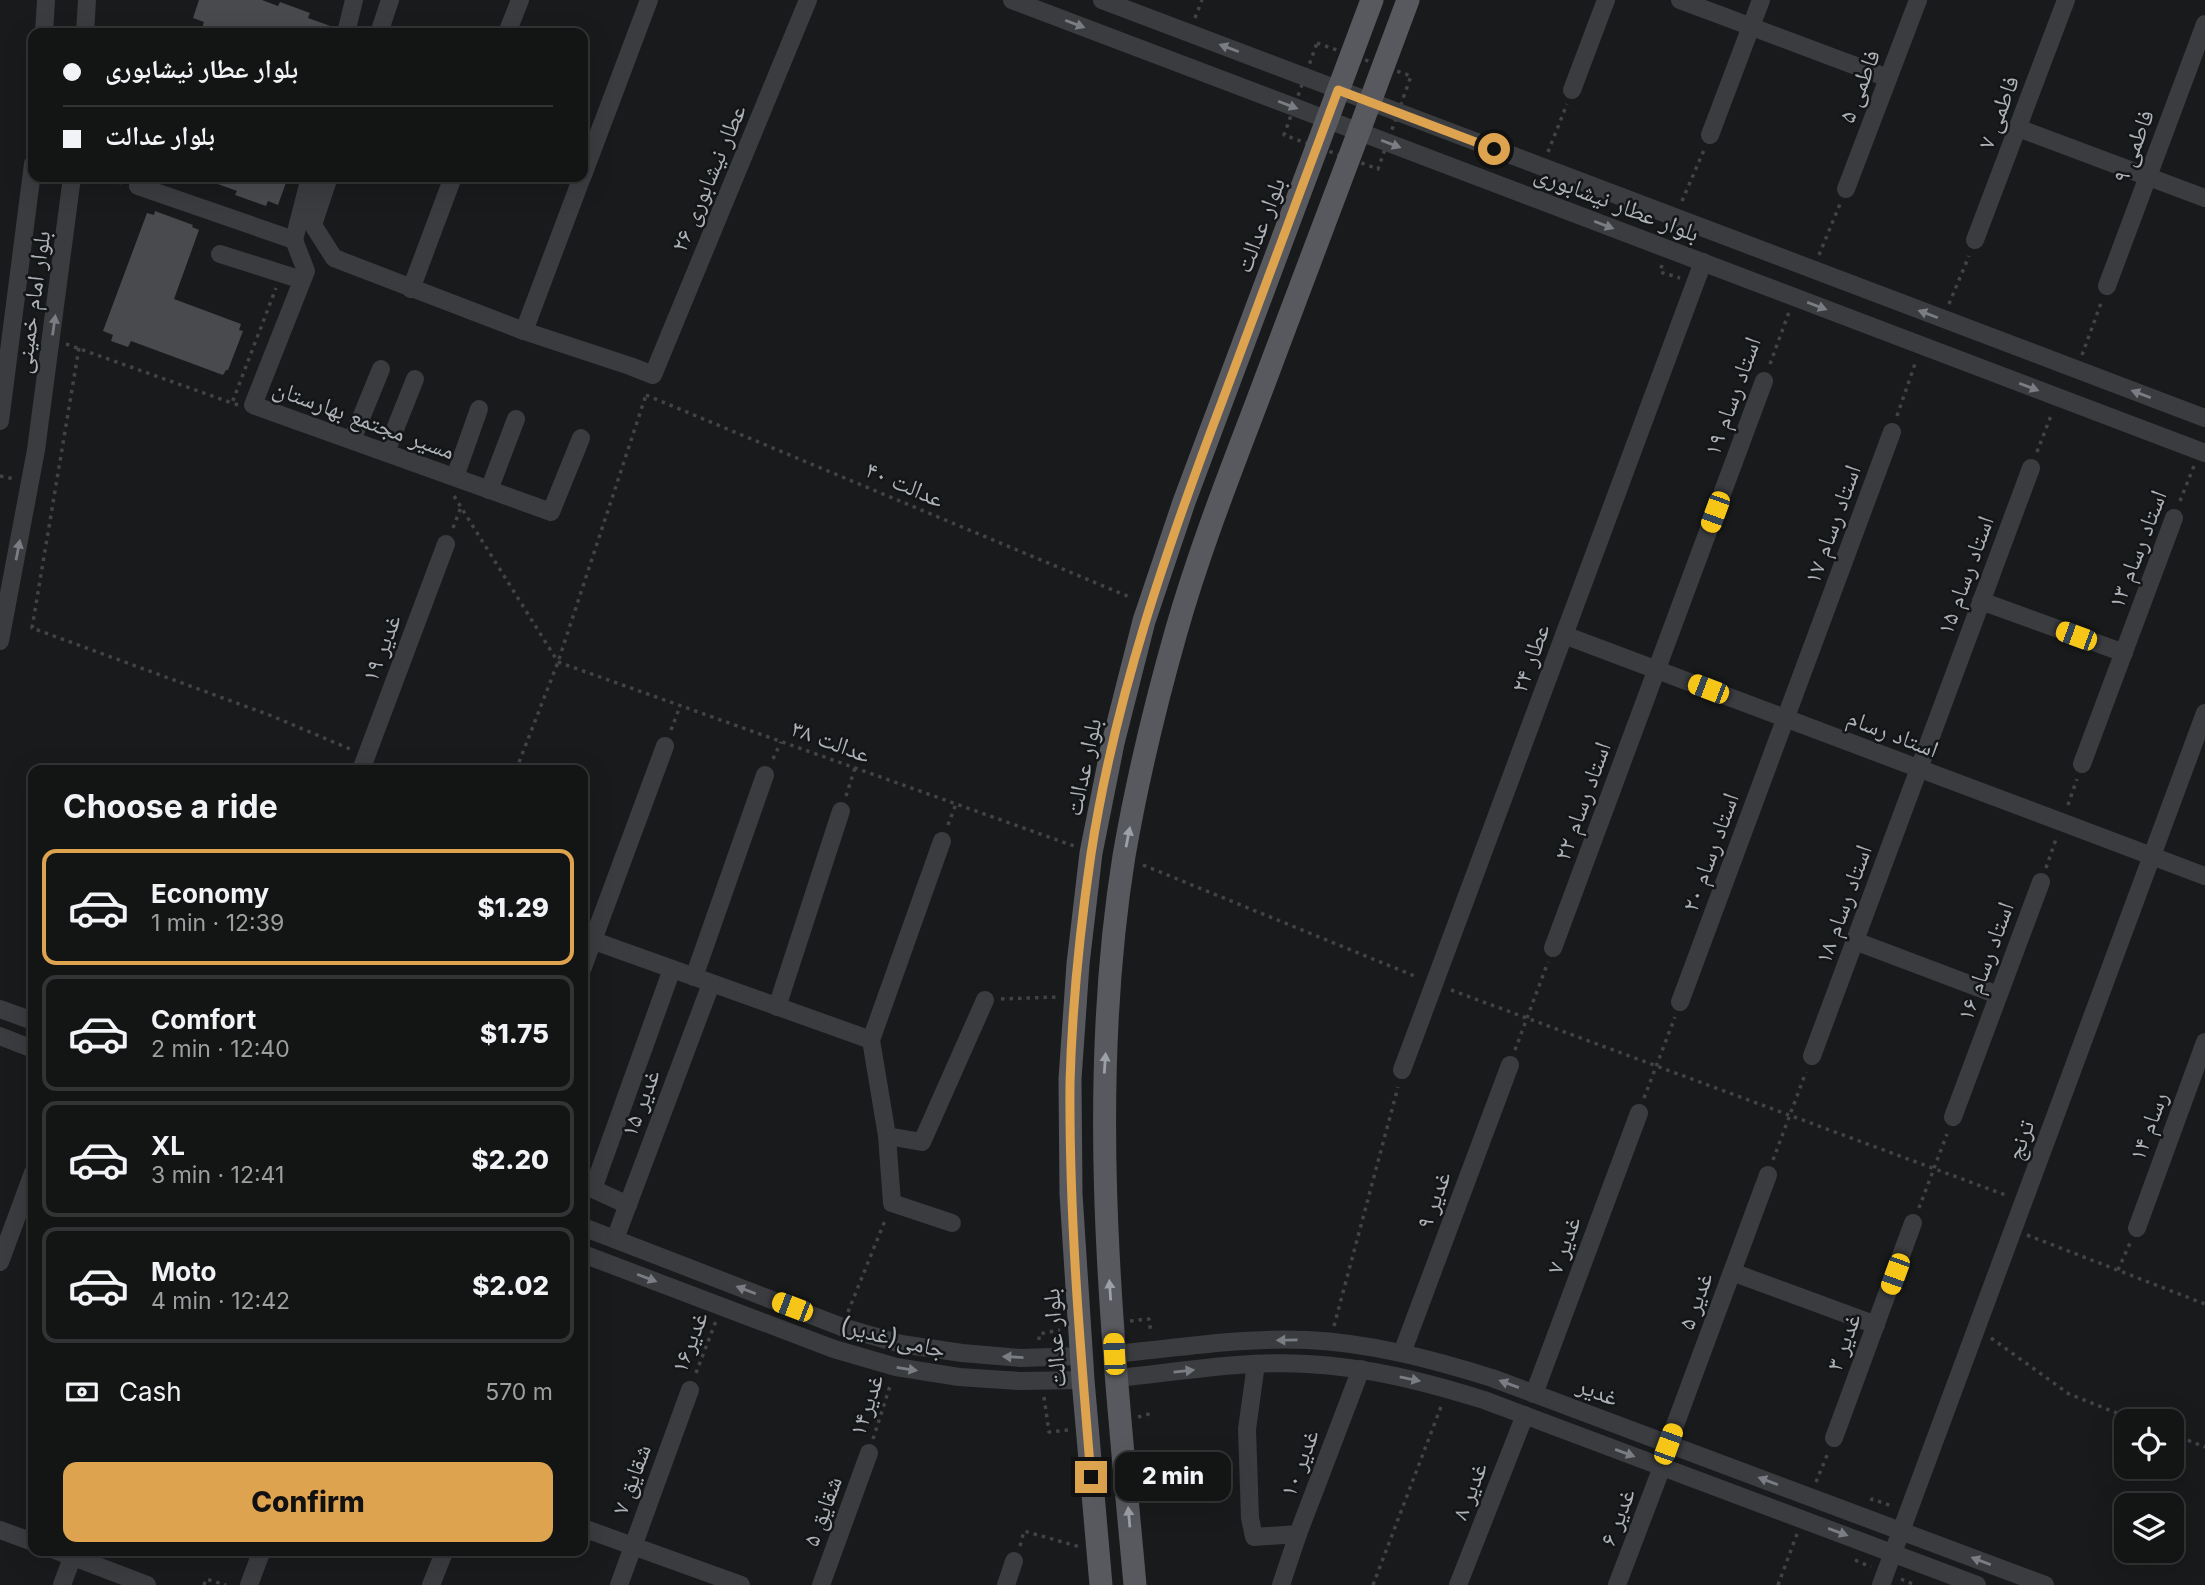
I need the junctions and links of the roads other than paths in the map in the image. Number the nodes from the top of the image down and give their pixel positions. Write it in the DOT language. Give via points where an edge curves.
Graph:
graph roads {
  1 [pos="46,0"];
  2 [pos="87,0"];
  3 [pos="354,0"];
  4 [pos="390,0"];
  5 [pos="520,0"];
  6 [pos="649,0"];
  7 [pos="808,0"];
  8 [pos="1012,0"];
  9 [pos="1102,0"];
  10 [pos="1372,0"];
  11 [pos="1408,0"];
  12 [pos="1606,0"];
  13 [pos="1680,0"];
  14 [pos="1761,0"];
  15 [pos="1917,0"];
  16 [pos="2066,0"];
  17 [pos="2205,24"];
  18 [pos="1751,26"];
  19 [pos="44,28"];
  20 [pos="85,28"];
  21 [pos="347,28"];
  22 [pos="381,28"];
  23 [pos="509,28"];
  24 [pos="1888,78"];
  25 [pos="1338,90"];
  26 [pos="1572,90"];
  27 [pos="1369,102"];
  28 [pos="1327,120"];
  29 [pos="2018,128"];
  30 [pos="1359,132"];
  31 [pos="1710,135"];
  32 [pos="588,160"];
  33 [pos="2148,176"];
  34 [pos="31,182"];
  35 [pos="71,182"];
  36 [pos="309,182"];
  37 [pos="327,182"];
  38 [pos="451,182"];
  39 [pos="580,182"];
  40 [pos="138,186"];
  41 [pos="1846,189"];
  42 [pos="2205,198"];
  43 [pos="294,240"];
  44 [pos="1975,240"];
  45 [pos="220,254"];
  46 [pos="1703,262"];
  47 [pos="302,280"];
  48 [pos="2106,286"];
  49 [pos="411,289"];
  50 [pos="523,331"];
  51 [pos="381,369"];
  52 [pos="415,379"];
  53 [pos="1764,381"];
  54 [pos="479,409"];
  55 [pos="2205,418"];
  56 [pos="516,419"];
  57 [pos="0,421"];
  58 [pos="1892,432"];
  59 [pos="581,438"];
  60 [pos="352,440"];
  61 [pos="2203,452"];
  62 [pos="386,453"];
  63 [pos="2031,468"];
  64 [pos="455,477"];
  65 [pos="489,490"];
  66 [pos="2174,518"];
  67 [pos="446,544"];
  68 [pos="1981,601"];
  69 [pos="1564,635"];
  70 [pos="0,641"];
  71 [pos="2124,653"];
  72 [pos="1656,670"];
  73 [pos="2205,713"];
  74 [pos="1786,718"];
  75 [pos="665,746"];
  76 [pos="363,763"];
  77 [pos="2082,764"];
  78 [pos="1919,769"];
  79 [pos="765,775"];
  80 [pos="841,811"];
  81 [pos="942,841"];
  82 [pos="2152,856"];
  83 [pos="2205,876"];
  84 [pos="2040,882"];
  85 [pos="588,938"];
  86 [pos="1854,942"];
  87 [pos="1553,948"];
  88 [pos="671,969"];
  89 [pos="694,977"];
  90 [pos="711,984"];
  91 [pos="1998,995"];
  92 [pos="985,1000"];
  93 [pos="1680,1002"];
  94 [pos="776,1007"];
  95 [pos="0,1009"];
  96 [pos="28,1019"];
  97 [pos="0,1036"];
  98 [pos="871,1040"];
  99 [pos="2205,1042"];
  100 [pos="28,1047"];
  101 [pos="1812,1056"];
  102 [pos="1510,1065"];
  103 [pos="2200,1069"];
  104 [pos="1402,1070"];
  105 [pos="1639,1113"];
  106 [pos="1953,1117"];
  107 [pos="887,1136"];
  108 [pos="1768,1175"];
  109 [pos="28,1186"];
  110 [pos="628,1205"];
  111 [pos="952,1223"];
  112 [pos="1913,1223"];
  113 [pos="2137,1228"];
  114 [pos="588,1229"];
  115 [pos="615,1239"];
  116 [pos="588,1256"];
  117 [pos="0,1262"];
  118 [pos="1732,1272"];
  119 [pos="1876,1325"];
  120 [pos="1402,1353"];
  121 [pos="1114,1354"];
  122 [pos="1081,1356"];
  123 [pos="1256,1364"];
  124 [pos="1361,1369"];
  125 [pos="1116,1377"];
  126 [pos="1083,1380"];
  127 [pos="690,1390"];
  128 [pos="1534,1394"];
  129 [pos="1525,1415"];
  130 [pos="1833,1438"];
  131 [pos="1668,1444"];
  132 [pos="869,1453"];
  133 [pos="1662,1467"];
  134 [pos="0,1530"];
  135 [pos="588,1530"];
  136 [pos="1901,1531"];
  137 [pos="1298,1534"];
  138 [pos="28,1540"];
  139 [pos="633,1546"];
  140 [pos="1892,1553"];
  141 [pos="67,1556"];
  142 [pos="74,1556"];
  143 [pos="260,1556"];
  144 [pos="443,1556"];
  145 [pos="1014,1561"];
  146 [pos="62,1585"];
  147 [pos="147,1585"];
  148 [pos="249,1585"];
  149 [pos="431,1585"];
  150 [pos="618,1585"];
  151 [pos="741,1585"];
  152 [pos="821,1585"];
  153 [pos="1006,1585"];
  154 [pos="1101,1585"];
  155 [pos="1135,1585"];
  156 [pos="1281,1585"];
  157 [pos="1458,1585"];
  158 [pos="1617,1585"];
  159 [pos="1881,1585"];
  160 [pos="1977,1585"];
  161 [pos="2045,1585"];
  1 -- 19 [label="street"];
  2 -- 20 [label="street"];
  3 -- 21 [label="street"];
  4 -- 22 [label="street"];
  5 -- 23 [label="street"];
  6 -- 32 [label="street"];
  7 -- 50 [label="street, عطار نیشابوری ۲۶" via="653,375"];
  8 -- 28 [label="street, بلوار عطار نیشابوری, one-way"];
  25 -- 9 [label="street, بلوار عطار نیشابوری, one-way"];
  10 -- 25 [label="main road, بلوار عدالت"];
  11 -- 27 [label="main road"];
  12 -- 26 [label="street"];
  13 -- 18 [label="street"];
  14 -- 18 [label="street"];
  15 -- 24 [label="street, فاطمی ۵"];
  16 -- 29 [label="street, فاطمی ۷"];
  17 -- 33 [label="street, فاطمی ۹"];
  18 -- 24 [label="street"];
  18 -- 31 [label="street"];
  24 -- 41 [label="street, فاطمی ۵"];
  25 -- 27 [label="street, بلوار عطار نیشابوری"];
  25 -- 28 [label="main road, بلوار عدالت"];
  27 -- 30 [label="main road"];
  55 -- 27 [label="street, بلوار عطار نیشابوری, one-way"];
  28 -- 30 [label="street, بلوار عطار نیشابوری"];
  28 -- 122 [label="main road, بلوار عدالت" via="1149,606 1113,743 1091,853 1070,1079 1071,1194"];
  29 -- 33 [label="street"];
  29 -- 44 [label="street, فاطمی ۷"];
  30 -- 46 [label="street, بلوار عطار نیشابوری, one-way"];
  121 -- 30 [label="main road, one-way" via="1104,1193 1104,1080 1124,858 1176,630 1215,513"];
  33 -- 42 [label="street"];
  33 -- 48 [label="street, فاطمی ۹"];
  34 -- 57 [label="street, بلوار امام خمینی"];
  70 -- 35 [label="street, بلوار امام خمینی, one-way" via="36,450"];
  36 -- 43 [label="street"];
  37 -- 49 [label="street" via="313,225 334,258"];
  38 -- 49 [label="street"];
  39 -- 50 [label="street"];
  40 -- 43 [label="street"];
  43 -- 47 [label="street" via="306,271"];
  45 -- 47 [label="street"];
  46 -- 61 [label="street, بلوار عطار نیشابوری, one-way"];
  46 -- 69 [label="street, عطار ۲۴"];
  47 -- 60 [label="street, مسیر مجتمع بهارستان" via="253,404"];
  49 -- 50 [label="street"];
  51 -- 60 [label="street"];
  52 -- 62 [label="street"];
  53 -- 72 [label="street, استاد رسام ۱۹"];
  54 -- 64 [label="street"];
  56 -- 65 [label="street"];
  58 -- 74 [label="street, استاد رسام ۱۷"];
  59 -- 65 [label="street, مسیر مجتمع بهارستان" via="551,512"];
  60 -- 62 [label="street, مسیر مجتمع بهارستان"];
  62 -- 64 [label="street, مسیر مجتمع بهارستان"];
  63 -- 68 [label="street, استاد رسام ۱۵"];
  64 -- 65 [label="street, مسیر مجتمع بهارستان"];
  66 -- 71 [label="street, استاد رسام ۱۳"];
  67 -- 76 [label="street, غدیر ۱۹"];
  68 -- 71 [label="street"];
  68 -- 78 [label="street, استاد رسام ۱۵"];
  69 -- 72 [label="street, استاد رسام"];
  69 -- 104 [label="street, عطار ۲۴"];
  71 -- 77 [label="street, استاد رسام ۱۳"];
  72 -- 74 [label="street, استاد رسام"];
  72 -- 87 [label="street, استاد رسام ۲۲"];
  73 -- 82 [label="street, ترنج"];
  74 -- 78 [label="street, استاد رسام"];
  74 -- 93 [label="street, استاد رسام ۲۰"];
  75 -- 85 [label="street"];
  78 -- 82 [label="street, استاد رسام"];
  78 -- 86 [label="street, استاد رسام ۱۸"];
  79 -- 89 [label="street"];
  80 -- 94 [label="street"];
  81 -- 98 [label="street"];
  82 -- 83 [label="street, استاد رسام"];
  82 -- 136 [label="street, ترنج"];
  84 -- 91 [label="street, استاد رسام ۱۶"];
  85 -- 88 [label="street"];
  86 -- 91 [label="street"];
  86 -- 101 [label="street, استاد رسام ۱۸"];
  88 -- 89 [label="street"];
  88 -- 110 [label="street" via="593,1189"];
  89 -- 90 [label="street"];
  90 -- 94 [label="street"];
  90 -- 110 [label="street, غدیر ۱۵"];
  91 -- 106 [label="street, استاد رسام ۱۶"];
  92 -- 107 [label="street" via="922,1142"];
  94 -- 98 [label="street"];
  95 -- 96 [label="street"];
  97 -- 100 [label="street"];
  98 -- 107 [label="street"];
  99 -- 103 [label="street, رسام ۱۴"];
  102 -- 120 [label="street, غدیر ۹"];
  103 -- 113 [label="street, رسام ۱۴"];
  105 -- 128 [label="street, غدیر ۷"];
  107 -- 111 [label="street" via="892,1203"];
  108 -- 118 [label="street, غدیر ۵"];
  109 -- 117 [label="street"];
  110 -- 115 [label="street, غدیر ۱۵"];
  112 -- 119 [label="street, غدیر ۳"];
  114 -- 115 [label="street, جامی(غدیر)"];
  122 -- 115 [label="street, جامی(غدیر), one-way" via="1021,1358 901,1344"];
  116 -- 126 [label="street, جامی(غدیر), one-way" via="834,1349 896,1367 959,1377"];
  118 -- 119 [label="street"];
  118 -- 131 [label="street, غدیر ۵"];
  119 -- 130 [label="street, غدیر ۳"];
  120 -- 121 [label="street, غدیر, one-way" via="1306,1340"];
  128 -- 120 [label="street, غدیر, one-way"];
  121 -- 122 [label="main road"];
  121 -- 125 [label="main road"];
  122 -- 126 [label="main road, بلوار عدالت"];
  123 -- 124 [label="street, غدیر"];
  125 -- 123 [label="street, غدیر, one-way"];
  123 -- 137 [label="street, غدیر ۱۰" via="1247,1429 1250,1518 1255,1537"];
  124 -- 129 [label="street, غدیر, one-way" via="1423,1381"];
  124 -- 137 [label="street, غدیر ۱۰"];
  125 -- 126 [label="main road"];
  155 -- 125 [label="main road, one-way"];
  126 -- 154 [label="main road, بلوار عدالت"];
  127 -- 139 [label="street, شقایق ۷"];
  128 -- 131 [label="street, غدیر"];
  129 -- 133 [label="street, غدیر, one-way"];
  129 -- 157 [label="street, غدیر ۸"];
  136 -- 131 [label="street, غدیر, one-way"];
  132 -- 152 [label="street, شقایق ۵"];
  133 -- 140 [label="street, غدیر, one-way"];
  133 -- 158 [label="street, غدیر ۶"];
  134 -- 138 [label="street"];
  135 -- 139 [label="street"];
  136 -- 140 [label="street, ترنج"];
  161 -- 136 [label="street, غدیر, one-way"];
  137 -- 156 [label="street"];
  139 -- 150 [label="street, شقایق ۷"];
  139 -- 151 [label="street"];
  140 -- 159 [label="street, ترنج"];
  140 -- 160 [label="street, غدیر"];
  141 -- 146 [label="street"];
  142 -- 147 [label="street"];
  143 -- 148 [label="street"];
  144 -- 149 [label="street"];
  145 -- 153 [label="street"];
}
